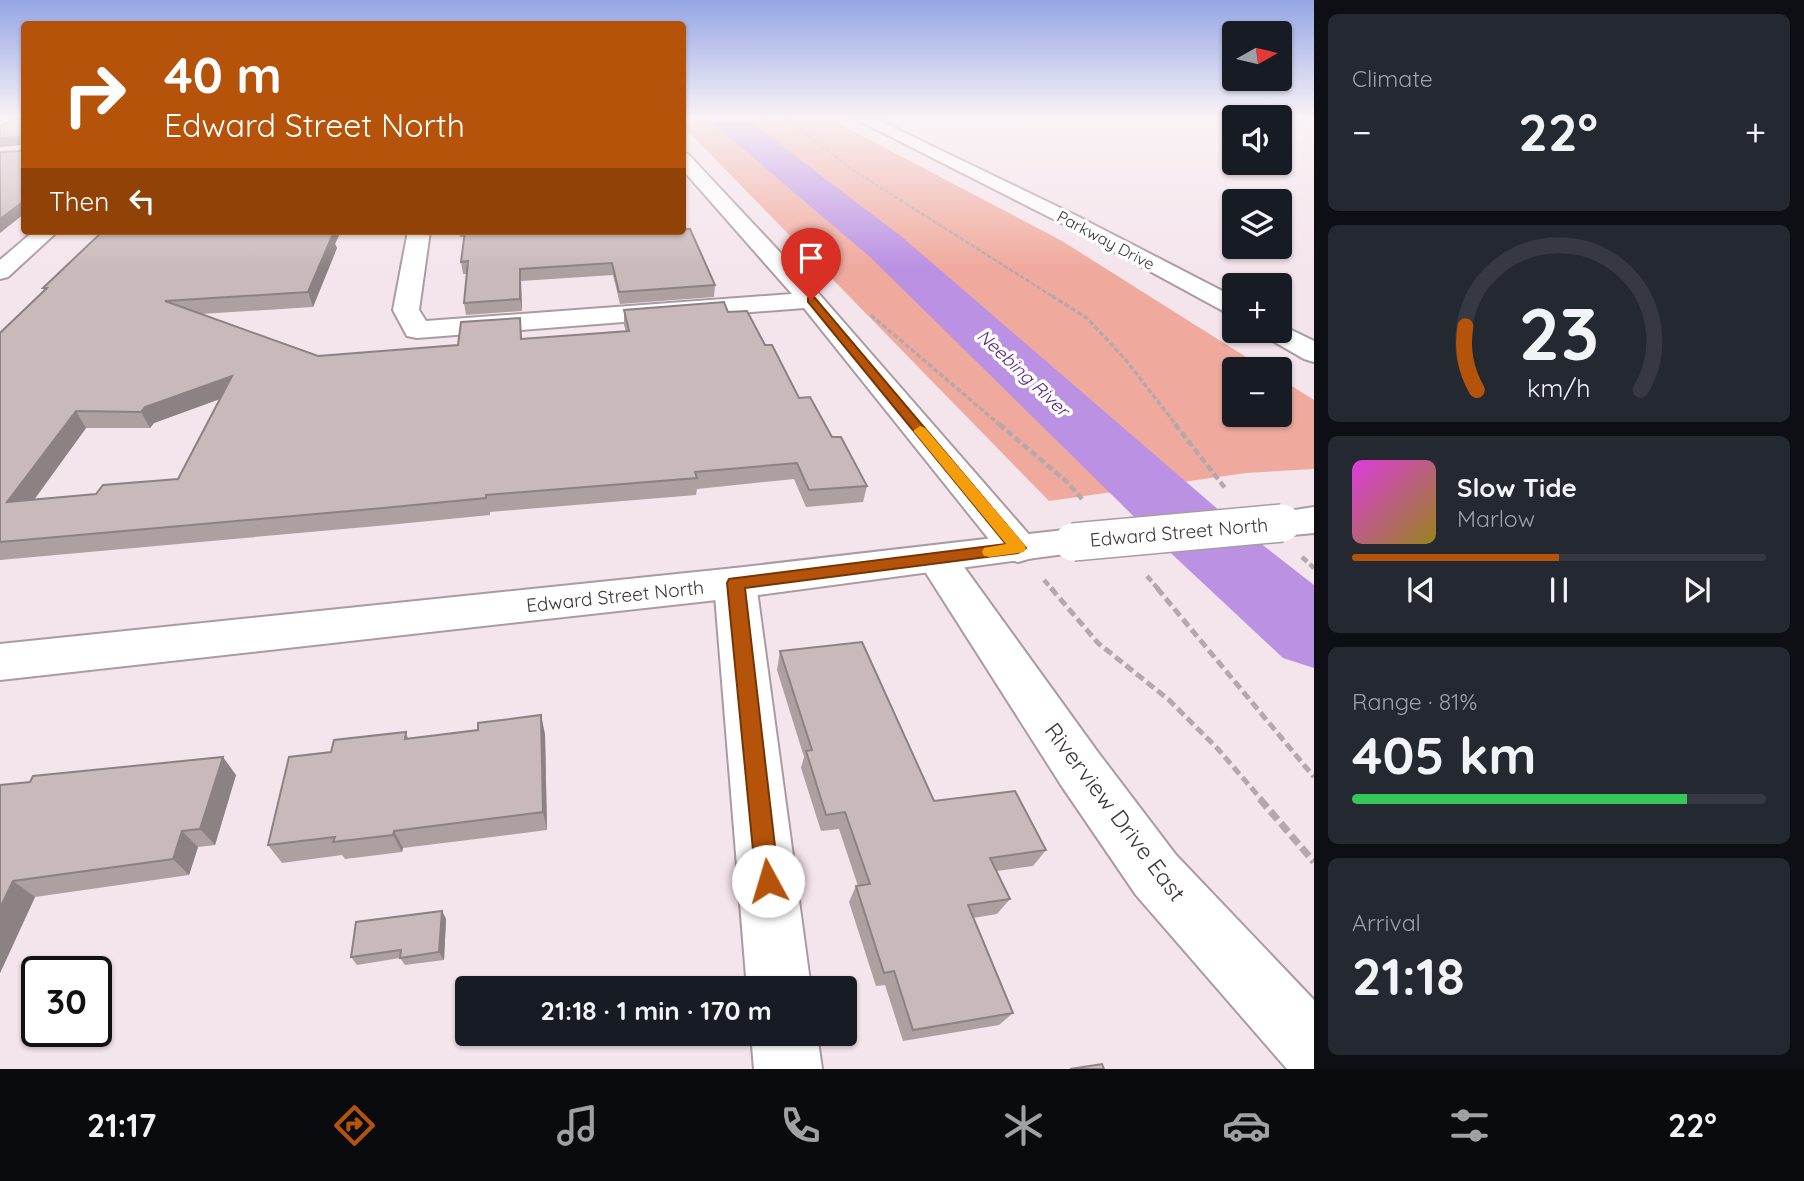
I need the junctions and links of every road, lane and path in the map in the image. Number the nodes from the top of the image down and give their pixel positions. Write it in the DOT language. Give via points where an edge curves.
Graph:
graph roads {
  1 [pos="692,169"];
  2 [pos="852,169"];
  3 [pos="966,169"];
  4 [pos="21,233"];
  5 [pos="11,234"];
  6 [pos="43,235"];
  7 [pos="418,235"];
  8 [pos="0,272"];
  9 [pos="811,300"];
  10 [pos="1222,301"];
  11 [pos="869,314"];
  12 [pos="1292,340"];
  13 [pos="1314,353"];
  14 [pos="1227,491"];
  15 [pos="1085,502"];
  16 [pos="1297,531"];
  17 [pos="1018,548"];
  18 [pos="937,559"];
  19 [pos="1314,568"];
  20 [pos="1146,575"];
  21 [pos="736,583"];
  22 [pos="0,662"];
  23 [pos="1314,777"];
  24 [pos="1314,862"];
  25 [pos="778,976"];
  26 [pos="785,1046"];
  27 [pos="1314,1049"];
  28 [pos="788,1069"];
  1 -- 9 [label="street"];
  2 -- 14 [label="path" via="1087,318 1125,359"];
  3 -- 10 [label="street, Parkway Drive"];
  4 -- 5 [label="street"];
  6 -- 8 [label="street"];
  7 -- 9 [label="street" via="406,310 416,330"];
  9 -- 17 [label="street"];
  11 -- 15 [label="path"];
  12 -- 13 [label="street"];
  16 -- 17 [label="street, Edward Street North, bridge"];
  16 -- 19 [label="path"];
  17 -- 18 [label="street, Edward Street North"];
  17 -- 24 [label="path" via="1098,643 1169,700 1217,748"];
  18 -- 21 [label="street, Edward Street North"];
  18 -- 27 [label="street, Riverview Drive East" via="1156,875"];
  20 -- 23 [label="path"];
  21 -- 22 [label="street, Edward Street North"];
  21 -- 25 [label="street"];
  26 -- 28 [label="street"];
}
